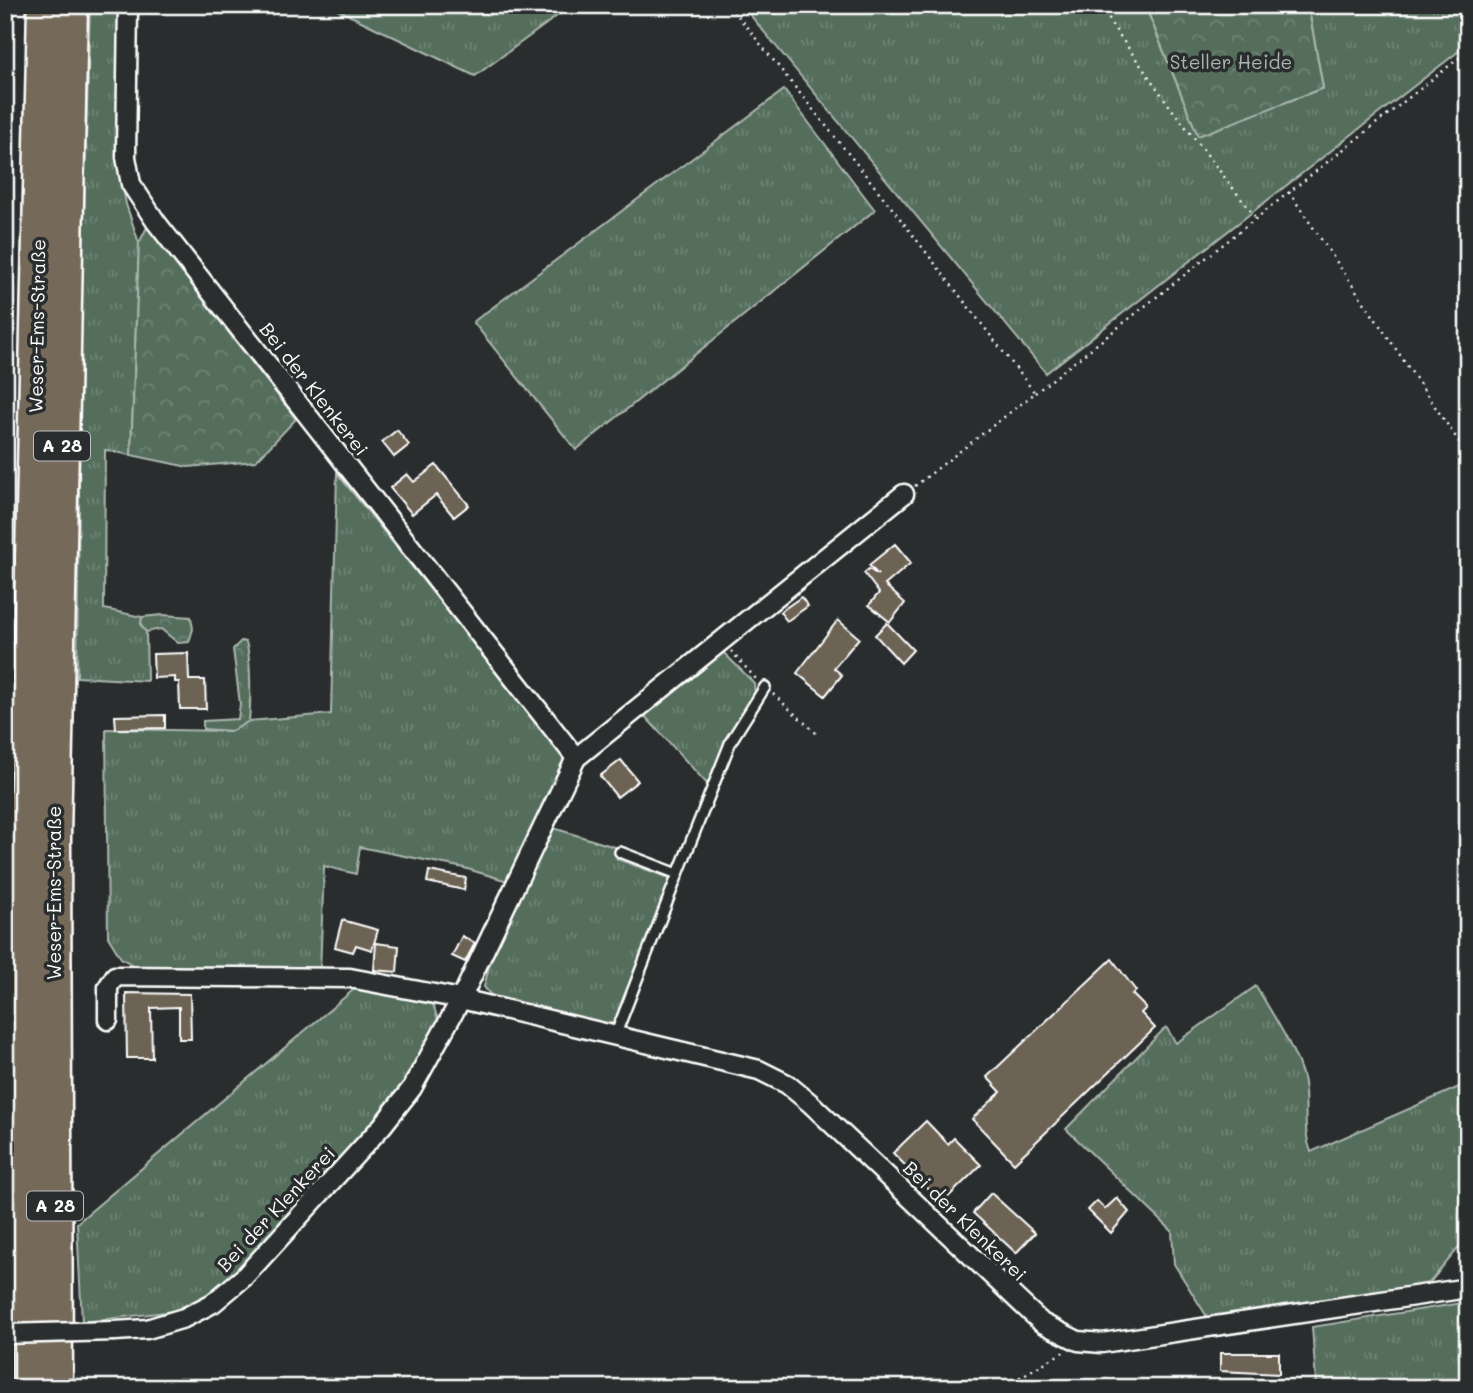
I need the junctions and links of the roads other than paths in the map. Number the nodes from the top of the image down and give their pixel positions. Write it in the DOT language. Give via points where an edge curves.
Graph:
graph roads {
  1 [pos="44,5"];
  2 [pos="71,5"];
  3 [pos="128,5"];
  4 [pos="904,494"];
  5 [pos="765,687"];
  6 [pos="576,758"];
  7 [pos="620,852"];
  8 [pos="678,874"];
  9 [pos="461,999"];
  10 [pos="108,1020"];
  11 [pos="39,1025"];
  12 [pos="615,1037"];
  13 [pos="1468,1289"];
  14 [pos="5,1334"];
  15 [pos="29,1388"];
  16 [pos="57,1388"];
  1 -- 11 [label="highway, Weser-Ems-Straße / A 28" via="29,663"];
  2 -- 11 [label="highway, Weser-Ems-Straße / A 28" via="55,798"];
  3 -- 6 [label="street, Bei der Klenkerei" via="126,157 131,184 156,222"];
  4 -- 6 [label="street, Bei der Klenkerei"];
  5 -- 8 [label="lane" via="731,741"];
  6 -- 9 [label="street, Bei der Klenkerei"];
  7 -- 8 [label="lane"];
  8 -- 12 [label="lane"];
  9 -- 10 [label="street, Bei der Klenkerei" via="350,978 125,975 115,976 108,987"];
  9 -- 12 [label="street, Bei der Klenkerei"];
  9 -- 14 [label="street, Bei der Klenkerei, bridge" via="412,1088 382,1126 244,1277 213,1303 147,1329"];
  11 -- 15 [label="highway, A 28"];
  11 -- 16 [label="highway, A 28"];
  12 -- 13 [label="street, Bei der Klenkerei" via="759,1070 787,1084 1042,1324 1078,1341 1102,1343"];
}
